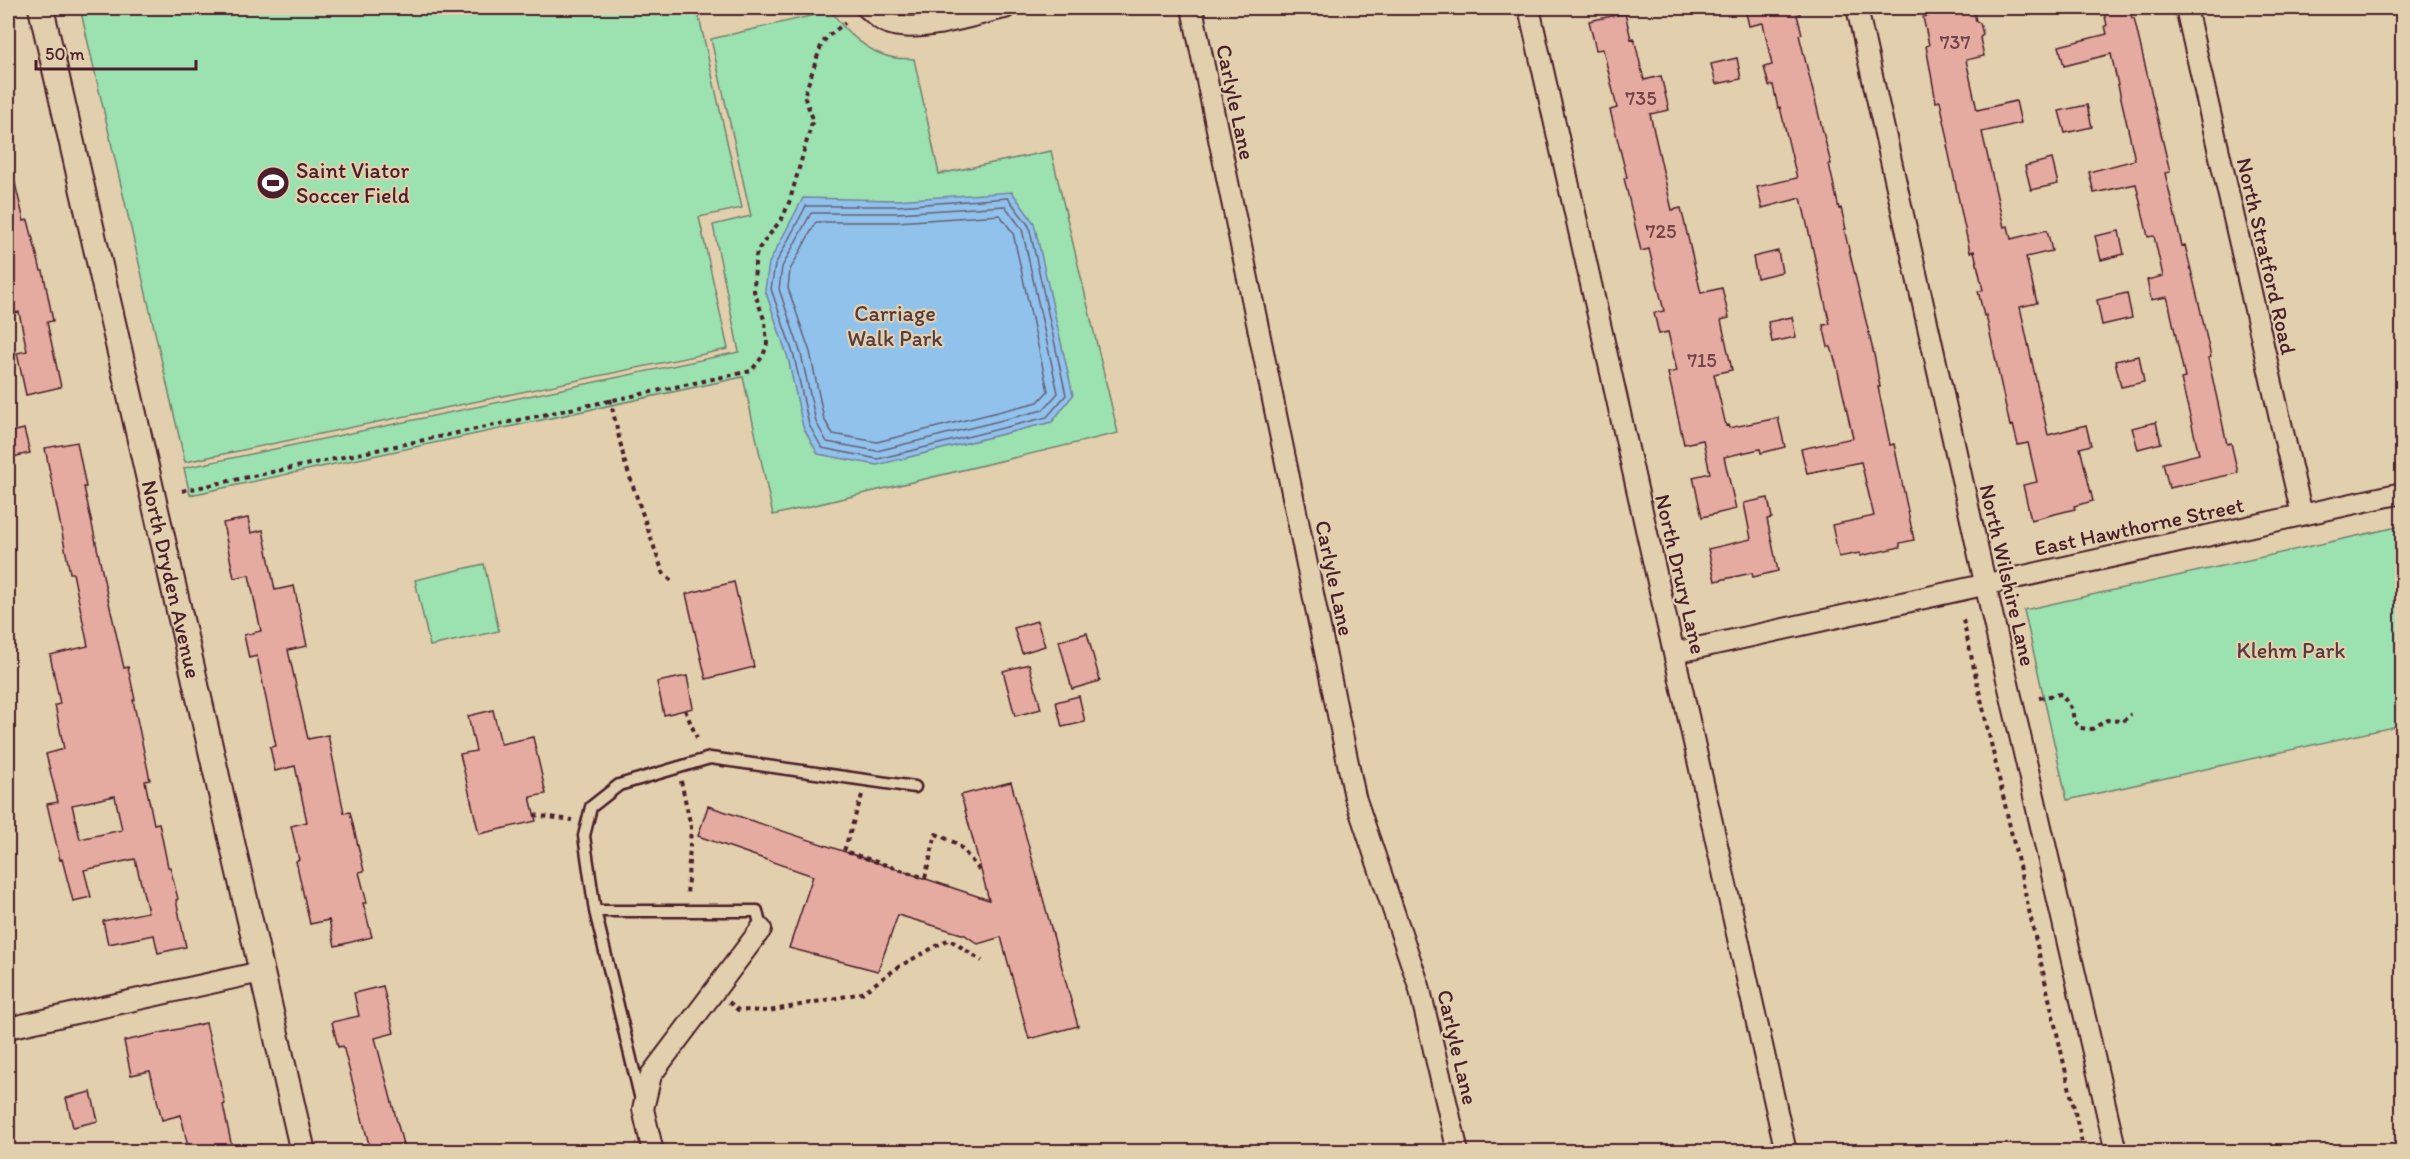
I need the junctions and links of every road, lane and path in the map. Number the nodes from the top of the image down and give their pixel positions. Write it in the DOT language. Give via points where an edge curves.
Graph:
graph roads {
  1 [pos="41,8"];
  2 [pos="867,8"];
  3 [pos="1005,8"];
  4 [pos="1192,8"];
  5 [pos="1529,8"];
  6 [pos="1857,8"];
  7 [pos="2186,8"];
  8 [pos="845,23"];
  9 [pos="610,399"];
  10 [pos="182,490"];
  11 [pos="2403,494"];
  12 [pos="2302,515"];
  13 [pos="674,583"];
  14 [pos="1986,584"];
  15 [pos="1963,620"];
  16 [pos="1674,653"];
  17 [pos="2039,698"];
  18 [pos="685,710"];
  19 [pos="2131,714"];
  20 [pos="697,738"];
  21 [pos="678,768"];
  22 [pos="867,780"];
  23 [pos="915,787"];
  24 [pos="534,815"];
  25 [pos="587,822"];
  26 [pos="981,872"];
  27 [pos="595,911"];
  28 [pos="687,911"];
  29 [pos="760,929"];
  30 [pos="982,961"];
  31 [pos="261,972"];
  32 [pos="716,988"];
  33 [pos="8,1028"];
  34 [pos="643,1109"];
  35 [pos="303,1152"];
  36 [pos="653,1152"];
  37 [pos="1458,1152"];
  38 [pos="1786,1152"];
  39 [pos="2084,1152"];
  40 [pos="2116,1152"];
  1 -- 31 [label="street, North Dryden Avenue"];
  2 -- 3 [label="street" via="883,22 901,28"];
  4 -- 37 [label="street, Carlyle Lane" via="1355,797 1419,986"];
  5 -- 16 [label="street, North Drury Lane"];
  6 -- 14 [label="street, North Wilshire Lane"];
  7 -- 12 [label="street, North Stratford Road"];
  8 -- 9 [label="path" via="821,46 804,96 813,119 790,200 783,217 757,251 754,291 767,332 767,344 757,366 742,373"];
  9 -- 10 [label="path"];
  9 -- 13 [label="path" via="625,463 663,573"];
  11 -- 12 [label="street, East Hawthorne Street"];
  12 -- 14 [label="street, East Hawthorne Street"];
  14 -- 16 [label="street, East Hawthorne Street"];
  14 -- 40 [label="street, North Wilshire Lane"];
  15 -- 39 [label="path"];
  16 -- 38 [label="street, North Drury Lane"];
  17 -- 19 [label="path" via="2061,694 2072,709 2074,721 2085,729 2107,720 2123,721"];
  18 -- 20 [label="path"];
  21 -- 22 [label="lane" via="710,758"];
  21 -- 25 [label="lane" via="619,786 591,807"];
  21 -- 28 [label="path" via="691,827"];
  22 -- 23 [label="lane"];
  22 -- 26 [label="path" via="844,851 925,878 936,834 958,844"];
  24 -- 25 [label="path"];
  25 -- 27 [label="lane" via="584,836"];
  27 -- 28 [label="lane"];
  27 -- 34 [label="lane"];
  28 -- 29 [label="lane" via="757,911"];
  29 -- 32 [label="street"];
  30 -- 32 [label="path" via="949,939 862,993 769,1011 738,1010"];
  31 -- 33 [label="street"];
  31 -- 35 [label="street, North Dryden Avenue"];
  32 -- 34 [label="street" via="651,1075"];
  34 -- 36 [label="street"];
}
